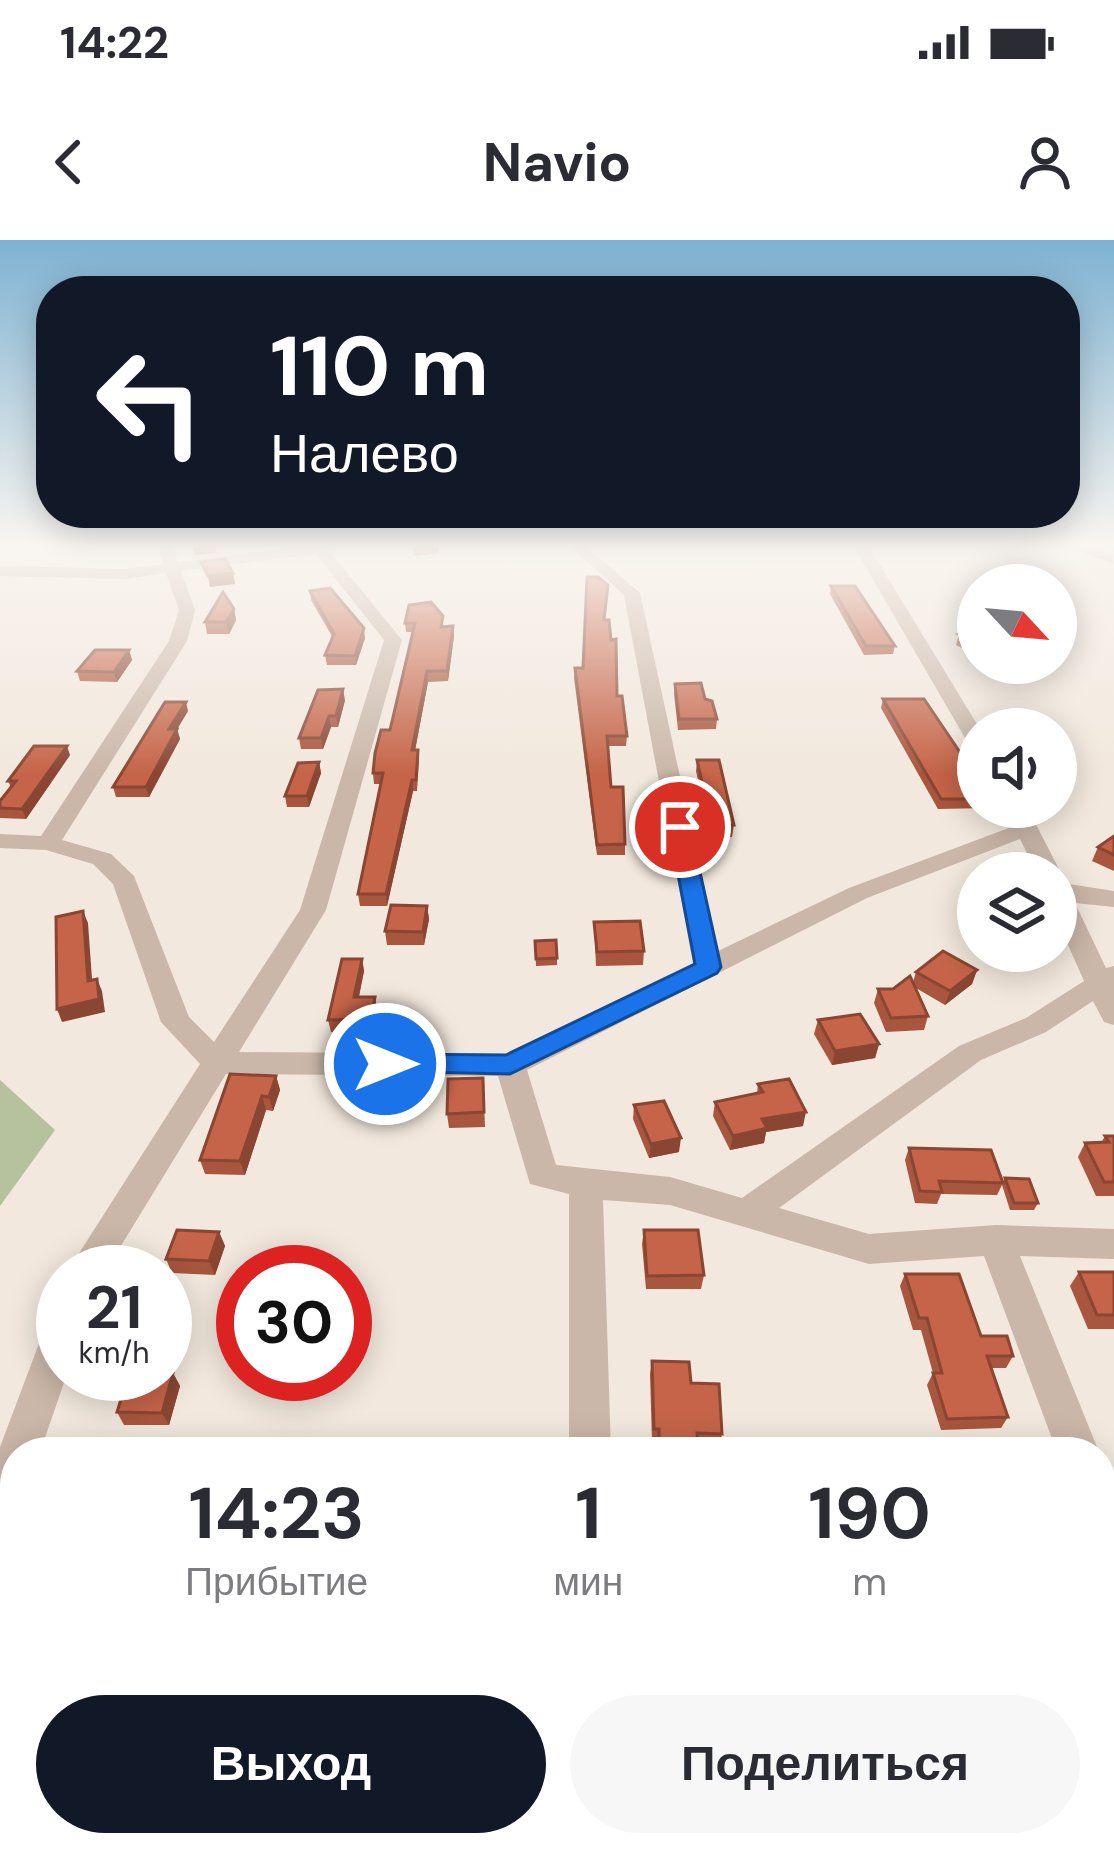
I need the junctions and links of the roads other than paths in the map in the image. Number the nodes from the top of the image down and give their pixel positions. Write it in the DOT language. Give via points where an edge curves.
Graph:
graph roads {
  1 [pos="184,622"];
  2 [pos="380,622"];
  3 [pos="638,622"];
  4 [pos="906,622"];
  5 [pos="957,708"];
  6 [pos="1009,828"];
  7 [pos="0,842"];
  8 [pos="48,843"];
  9 [pos="989,844"];
  10 [pos="1003,852"];
  11 [pos="1077,888"];
  12 [pos="1114,899"];
  13 [pos="1077,930"];
  14 [pos="708,967"];
  15 [pos="1109,993"];
  16 [pos="218,1063"];
  17 [pos="510,1065"];
  18 [pos="586,1185"];
  19 [pos="748,1212"];
  20 [pos="996,1240"];
  21 [pos="1114,1244"];
  22 [pos="102,1245"];
  23 [pos="37,1401"];
  24 [pos="24,1437"];
  25 [pos="590,1437"];
  26 [pos="1072,1437"];
  1 -- 8 [label="street"];
  2 -- 16 [label="street" via="393,640 314,910"];
  3 -- 14 [label="street"];
  4 -- 5 [label="street"];
  6 -- 9 [label="street"];
  7 -- 8 [label="street"];
  8 -- 16 [label="street" via="102,860 125,880 176,1022"];
  9 -- 10 [label="street"];
  9 -- 14 [label="street" via="857,893"];
  11 -- 12 [label="street"];
  13 -- 15 [label="street"];
  14 -- 17 [label="street"];
  15 -- 19 [label="street" via="970,1053"];
  16 -- 17 [label="street"];
  16 -- 22 [label="street"];
  17 -- 18 [label="street" via="542,1174"];
  18 -- 19 [label="street" via="670,1191"];
  18 -- 25 [label="street"];
  19 -- 20 [label="street" via="869,1249"];
  20 -- 21 [label="street"];
  20 -- 26 [label="street"];
  23 -- 24 [label="street"];
}
